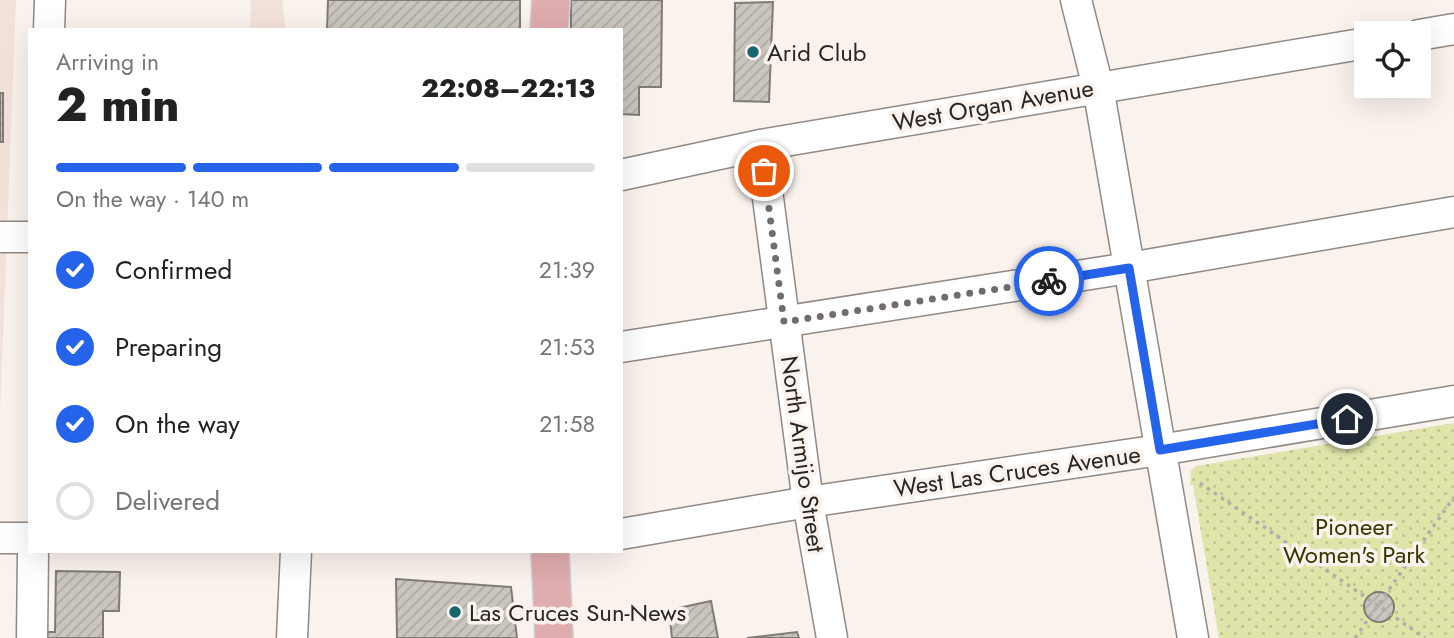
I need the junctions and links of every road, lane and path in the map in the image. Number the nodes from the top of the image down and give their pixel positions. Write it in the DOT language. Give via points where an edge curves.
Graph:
graph roads {
  1 [pos="50,0"];
  2 [pos="551,0"];
  3 [pos="1076,0"];
  4 [pos="49,28"];
  5 [pos="548,28"];
  6 [pos="1454,29"];
  7 [pos="1431,33"];
  8 [pos="1354,45"];
  9 [pos="1098,87"];
  10 [pos="761,145"];
  11 [pos="623,175"];
  12 [pos="1454,212"];
  13 [pos="0,236"];
  14 [pos="28,237"];
  15 [pos="1129,268"];
  16 [pos="784,322"];
  17 [pos="623,347"];
  18 [pos="1454,401"];
  19 [pos="1160,450"];
  20 [pos="1200,483"];
  21 [pos="1454,497"];
  22 [pos="808,502"];
  23 [pos="623,534"];
  24 [pos="0,538"];
  25 [pos="28,538"];
  26 [pos="33,553"];
  27 [pos="296,553"];
  28 [pos="550,553"];
  29 [pos="1378,606"];
  30 [pos="32,638"];
  31 [pos="292,638"];
  32 [pos="554,638"];
  33 [pos="832,638"];
  34 [pos="1193,638"];
  35 [pos="1355,638"];
  36 [pos="1425,638"];
  1 -- 4 [label="street"];
  2 -- 5 [label="main road"];
  3 -- 9 [label="street"];
  6 -- 7 [label="street"];
  8 -- 9 [label="street, West Organ Avenue"];
  9 -- 10 [label="street, West Organ Avenue"];
  9 -- 15 [label="street"];
  10 -- 11 [label="street, West Organ Avenue"];
  10 -- 16 [label="street, North Armijo Street"];
  12 -- 15 [label="street"];
  13 -- 14 [label="street"];
  15 -- 16 [label="street"];
  15 -- 19 [label="street"];
  16 -- 17 [label="street"];
  16 -- 22 [label="street, North Armijo Street"];
  18 -- 19 [label="street, West Las Cruces Avenue"];
  19 -- 22 [label="street, West Las Cruces Avenue"];
  19 -- 34 [label="street"];
  20 -- 29 [label="path"];
  21 -- 29 [label="path"];
  22 -- 23 [label="street, West Las Cruces Avenue"];
  22 -- 33 [label="street, North Armijo Street"];
  24 -- 25 [label="street"];
  26 -- 30 [label="street"];
  27 -- 31 [label="street"];
  28 -- 32 [label="main road"];
  29 -- 35 [label="path"];
  29 -- 36 [label="path"];
}
